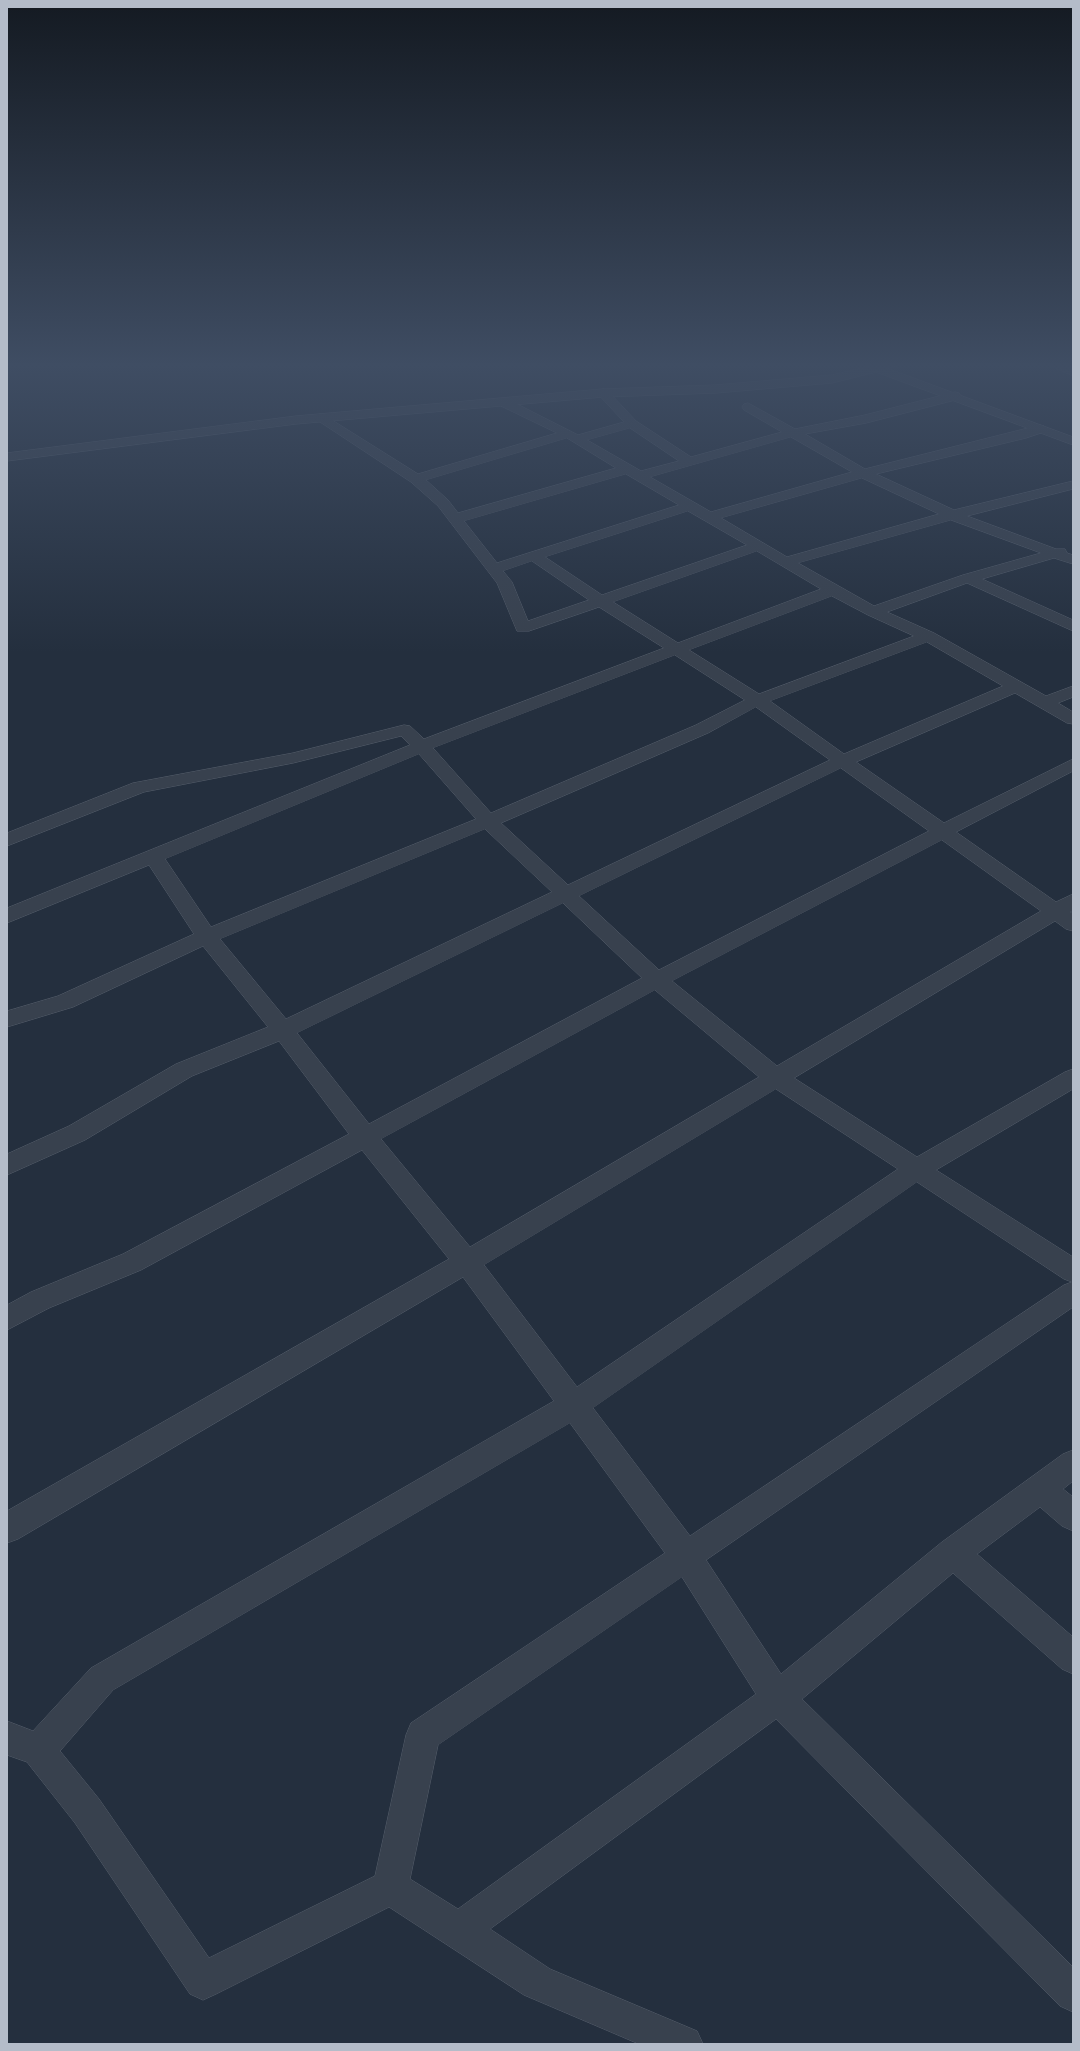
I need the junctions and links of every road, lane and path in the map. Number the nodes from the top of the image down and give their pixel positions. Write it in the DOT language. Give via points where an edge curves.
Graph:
graph roads {
  1 [pos="388,461"];
  2 [pos="482,461"];
  3 [pos="612,461"];
  4 [pos="695,461"];
  5 [pos="841,461"];
  6 [pos="914,461"];
  7 [pos="690,462"];
  8 [pos="633,473"];
  9 [pos="863,473"];
  10 [pos="416,478"];
  11 [pos="1073,485"];
  12 [pos="689,506"];
  13 [pos="952,516"];
  14 [pos="708,517"];
  15 [pos="454,518"];
  16 [pos="759,546"];
  17 [pos="1073,549"];
  18 [pos="1057,553"];
  19 [pos="535,556"];
  20 [pos="1073,560"];
  21 [pos="785,562"];
  22 [pos="493,569"];
  23 [pos="968,578"];
  24 [pos="833,590"];
  25 [pos="602,602"];
  26 [pos="873,612"];
  27 [pos="1073,626"];
  28 [pos="928,636"];
  29 [pos="676,649"];
  30 [pos="1016,686"];
  31 [pos="1073,691"];
  32 [pos="756,700"];
  33 [pos="1045,703"];
  34 [pos="1073,719"];
  35 [pos="422,746"];
  36 [pos="842,761"];
  37 [pos="1073,764"];
  38 [pos="488,821"];
  39 [pos="944,831"];
  40 [pos="7,840"];
  41 [pos="153,856"];
  42 [pos="566,894"];
  43 [pos="1067,912"];
  44 [pos="7,916"];
  45 [pos="207,937"];
  46 [pos="657,980"];
  47 [pos="7,1018"];
  48 [pos="283,1030"];
  49 [pos="776,1078"];
  50 [pos="1073,1078"];
  51 [pos="366,1138"];
  52 [pos="7,1164"];
  53 [pos="917,1169"];
  54 [pos="467,1262"];
  55 [pos="1073,1272"];
  56 [pos="1073,1294"];
  57 [pos="7,1318"];
  58 [pos="574,1405"];
  59 [pos="1073,1464"];
  60 [pos="1040,1488"];
  61 [pos="1073,1516"];
  62 [pos="7,1528"];
  63 [pos="953,1553"];
  64 [pos="686,1556"];
  65 [pos="1073,1658"];
  66 [pos="778,1698"];
  67 [pos="22,1744"];
  68 [pos="390,1887"];
  69 [pos="459,1930"];
  70 [pos="1073,1993"];
  71 [pos="684,2044"];
  1 -- 10 [label="street"];
  2 -- 10 [label="street"];
  3 -- 8 [label="street"];
  4 -- 7 [label="street"];
  5 -- 9 [label="street"];
  6 -- 9 [label="street"];
  7 -- 8 [label="street"];
  8 -- 12 [label="street"];
  8 -- 15 [label="street"];
  9 -- 13 [label="street"];
  9 -- 14 [label="street"];
  10 -- 15 [label="street" via="443,503"];
  11 -- 13 [label="street"];
  12 -- 14 [label="street"];
  12 -- 19 [label="street"];
  13 -- 18 [label="street"];
  13 -- 21 [label="street"];
  14 -- 16 [label="street"];
  15 -- 22 [label="street"];
  16 -- 21 [label="street"];
  16 -- 25 [label="street"];
  17 -- 18 [label="street"];
  18 -- 20 [label="street"];
  18 -- 23 [label="street"];
  19 -- 22 [label="street"];
  19 -- 25 [label="street"];
  21 -- 24 [label="street"];
  22 -- 25 [label="street" via="504,582 523,628"];
  23 -- 26 [label="street"];
  23 -- 27 [label="street"];
  24 -- 26 [label="street"];
  24 -- 29 [label="street"];
  25 -- 29 [label="street"];
  26 -- 28 [label="street"];
  28 -- 30 [label="street"];
  28 -- 32 [label="street"];
  29 -- 32 [label="street"];
  29 -- 35 [label="street"];
  30 -- 33 [label="street"];
  30 -- 36 [label="street"];
  31 -- 33 [label="street"];
  32 -- 36 [label="street"];
  32 -- 38 [label="street" via="702,729"];
  33 -- 34 [label="street"];
  35 -- 38 [label="street"];
  35 -- 40 [label="street" via="404,730 293,758 139,787"];
  35 -- 41 [label="street"];
  36 -- 39 [label="street"];
  36 -- 42 [label="street"];
  37 -- 39 [label="street"];
  38 -- 42 [label="street"];
  38 -- 45 [label="street"];
  39 -- 43 [label="street"];
  39 -- 46 [label="street"];
  41 -- 44 [label="street"];
  41 -- 45 [label="street"];
  42 -- 46 [label="street"];
  42 -- 48 [label="street"];
  43 -- 49 [label="street"];
  45 -- 47 [label="street" via="65,1002"];
  45 -- 48 [label="street"];
  46 -- 49 [label="street"];
  46 -- 51 [label="street"];
  48 -- 51 [label="street"];
  48 -- 52 [label="street" via="184,1070 77,1133"];
  49 -- 53 [label="street"];
  49 -- 54 [label="street"];
  50 -- 53 [label="street"];
  51 -- 54 [label="street"];
  51 -- 57 [label="street" via="132,1262 40,1300"];
  53 -- 55 [label="street"];
  53 -- 58 [label="street"];
  54 -- 58 [label="street"];
  54 -- 62 [label="street"];
  56 -- 64 [label="street"];
  58 -- 64 [label="street"];
  58 -- 67 [label="street" via="102,1679"];
  59 -- 60 [label="street"];
  60 -- 61 [label="street"];
  60 -- 63 [label="street"];
  63 -- 65 [label="street"];
  63 -- 66 [label="street"];
  64 -- 66 [label="street"];
  64 -- 68 [label="street" via="424,1735"];
  66 -- 69 [label="street"];
  66 -- 70 [label="street"];
  67 -- 68 [label="street" via="87,1811 203,1981"];
  68 -- 69 [label="street"];
  69 -- 71 [label="street" via="537,1982"];
}
